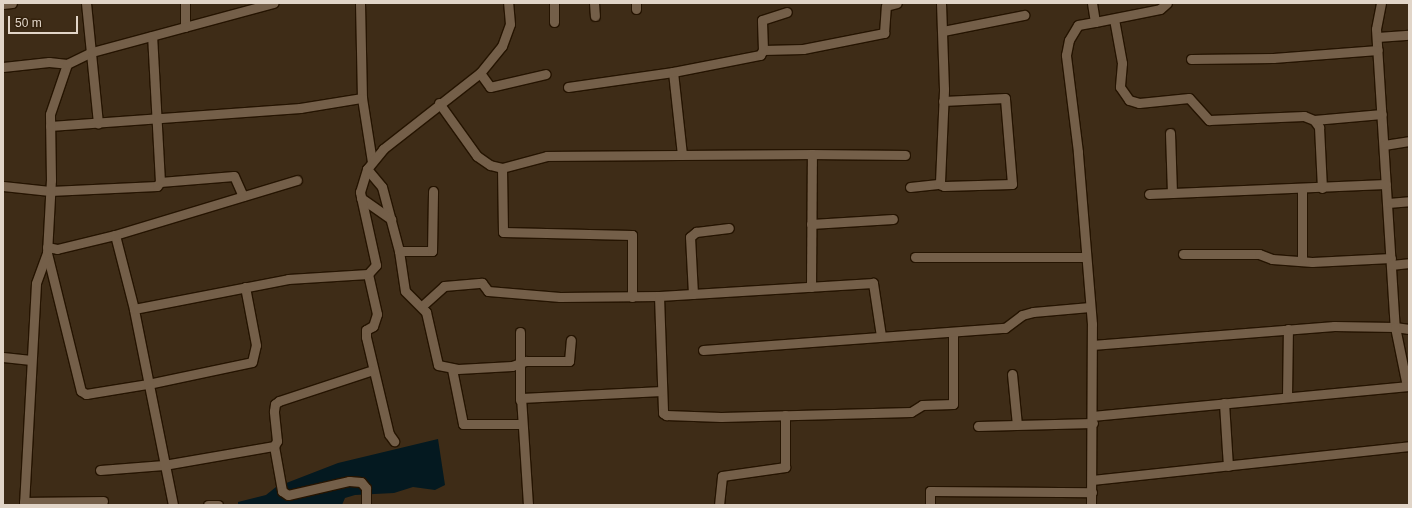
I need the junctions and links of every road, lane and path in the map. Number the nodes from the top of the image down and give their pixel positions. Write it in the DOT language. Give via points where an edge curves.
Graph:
graph roads {
  1 [pos="12,3"];
  2 [pos="86,3"];
  3 [pos="185,3"];
  4 [pos="274,3"];
  5 [pos="360,3"];
  6 [pos="508,3"];
  7 [pos="554,3"];
  8 [pos="594,3"];
  9 [pos="897,3"];
  10 [pos="941,3"];
  11 [pos="1092,3"];
  12 [pos="1167,3"];
  13 [pos="1381,3"];
  14 [pos="3,4"];
  15 [pos="787,12"];
  16 [pos="1024,15"];
  17 [pos="595,16"];
  18 [pos="1114,19"];
  19 [pos="554,22"];
  20 [pos="1095,22"];
  21 [pos="185,27"];
  22 [pos="943,31"];
  23 [pos="152,36"];
  24 [pos="1377,37"];
  25 [pos="1409,37"];
  26 [pos="763,50"];
  27 [pos="1378,50"];
  28 [pos="92,52"];
  29 [pos="1191,59"];
  30 [pos="67,64"];
  31 [pos="3,67"];
  32 [pos="673,72"];
  33 [pos="480,73"];
  34 [pos="546,74"];
  35 [pos="568,87"];
  36 [pos="362,98"];
  37 [pos="943,101"];
  38 [pos="439,104"];
  39 [pos="1382,114"];
  40 [pos="158,119"];
  41 [pos="1314,120"];
  42 [pos="98,123"];
  43 [pos="50,126"];
  44 [pos="1170,133"];
  45 [pos="1409,141"];
  46 [pos="1384,145"];
  47 [pos="812,154"];
  48 [pos="682,155"];
  49 [pos="905,155"];
  50 [pos="370,165"];
  51 [pos="502,168"];
  52 [pos="297,180"];
  53 [pos="160,182"];
  54 [pos="939,184"];
  55 [pos="1386,184"];
  56 [pos="3,186"];
  57 [pos="910,187"];
  58 [pos="1302,188"];
  59 [pos="1322,188"];
  60 [pos="433,191"];
  61 [pos="50,192"];
  62 [pos="1172,193"];
  63 [pos="1149,194"];
  64 [pos="243,196"];
  65 [pos="361,198"];
  66 [pos="1409,201"];
  67 [pos="1388,203"];
  68 [pos="391,219"];
  69 [pos="893,219"];
  70 [pos="811,224"];
  71 [pos="729,228"];
  72 [pos="115,235"];
  73 [pos="47,250"];
  74 [pos="399,251"];
  75 [pos="1183,254"];
  76 [pos="915,257"];
  77 [pos="1086,257"];
  78 [pos="1302,261"];
  79 [pos="1391,261"];
  80 [pos="1409,263"];
  81 [pos="368,274"];
  82 [pos="245,287"];
  83 [pos="811,287"];
  84 [pos="693,294"];
  85 [pos="659,296"];
  86 [pos="632,297"];
  87 [pos="422,306"];
  88 [pos="1090,308"];
  89 [pos="134,309"];
  90 [pos="1395,327"];
  91 [pos="1288,328"];
  92 [pos="1409,329"];
  93 [pos="520,332"];
  94 [pos="953,332"];
  95 [pos="881,336"];
  96 [pos="571,340"];
  97 [pos="1092,345"];
  98 [pos="703,350"];
  99 [pos="3,357"];
  100 [pos="31,360"];
  101 [pos="519,363"];
  102 [pos="452,369"];
  103 [pos="373,370"];
  104 [pos="1012,374"];
  105 [pos="148,384"];
  106 [pos="1408,386"];
  107 [pos="662,391"];
  108 [pos="1287,396"];
  109 [pos="520,400"];
  110 [pos="1224,403"];
  111 [pos="785,415"];
  112 [pos="1092,420"];
  113 [pos="522,424"];
  114 [pos="1017,425"];
  115 [pos="978,426"];
  116 [pos="394,441"];
  117 [pos="274,446"];
  118 [pos="1409,446"];
  119 [pos="164,465"];
  120 [pos="1228,466"];
  121 [pos="100,470"];
  122 [pos="1092,480"];
  123 [pos="1092,492"];
  124 [pos="102,501"];
  125 [pos="24,503"];
  126 [pos="173,505"];
  127 [pos="208,505"];
  128 [pos="218,505"];
  129 [pos="366,505"];
  130 [pos="528,505"];
  131 [pos="719,505"];
  132 [pos="930,505"];
  133 [pos="1091,505"];
  1 -- 14 [label="street"];
  2 -- 28 [label="street"];
  3 -- 21 [label="street"];
  4 -- 21 [label="street"];
  5 -- 36 [label="street"];
  6 -- 33 [label="street" via="510,24 502,46"];
  7 -- 19 [label="street"];
  8 -- 17 [label="street"];
  9 -- 26 [label="street" via="886,6 884,33 803,49"];
  10 -- 22 [label="street"];
  11 -- 20 [label="street"];
  12 -- 18 [label="street" via="1160,9"];
  13 -- 24 [label="street"];
  15 -- 26 [label="street" via="762,20"];
  16 -- 22 [label="street"];
  18 -- 20 [label="street"];
  18 -- 41 [label="street" via="1122,63 1120,87 1129,100 1139,103 1189,98 1210,120 1304,116"];
  20 -- 77 [label="street" via="1078,25 1069,40 1066,56 1078,152"];
  21 -- 23 [label="street"];
  22 -- 37 [label="street"];
  23 -- 28 [label="street"];
  23 -- 40 [label="street"];
  24 -- 25 [label="street"];
  24 -- 27 [label="street"];
  26 -- 32 [label="street" via="760,55"];
  27 -- 29 [label="street" via="1273,58"];
  27 -- 39 [label="street"];
  28 -- 30 [label="street"];
  28 -- 42 [label="street"];
  30 -- 31 [label="street" via="49,62"];
  30 -- 43 [label="street" via="50,114"];
  32 -- 35 [label="street"];
  32 -- 48 [label="street"];
  33 -- 34 [label="street" via="490,86"];
  33 -- 38 [label="street"];
  36 -- 40 [label="street" via="300,108"];
  36 -- 50 [label="street"];
  37 -- 54 [label="street"];
  37 -- 54 [label="street" via="1005,98 1012,184"];
  38 -- 50 [label="street" via="383,148"];
  38 -- 51 [label="street" via="477,156 490,165"];
  39 -- 41 [label="street"];
  39 -- 46 [label="street"];
  40 -- 42 [label="street"];
  40 -- 53 [label="street"];
  41 -- 59 [label="street" via="1319,127"];
  42 -- 43 [label="street"];
  43 -- 61 [label="street"];
  44 -- 62 [label="street"];
  45 -- 46 [label="street"];
  46 -- 55 [label="street"];
  47 -- 48 [label="street"];
  47 -- 49 [label="street"];
  47 -- 70 [label="street"];
  48 -- 51 [label="street" via="547,156"];
  50 -- 65 [label="street"];
  50 -- 68 [label="street" via="382,187"];
  51 -- 86 [label="street" via="503,232 632,235"];
  52 -- 64 [label="street"];
  53 -- 61 [label="street" via="157,186"];
  53 -- 64 [label="street" via="234,176"];
  54 -- 57 [label="street"];
  55 -- 59 [label="street"];
  55 -- 67 [label="street"];
  56 -- 61 [label="street"];
  58 -- 59 [label="street"];
  58 -- 62 [label="street"];
  58 -- 78 [label="street"];
  60 -- 74 [label="street" via="432,250"];
  61 -- 73 [label="street"];
  62 -- 63 [label="street"];
  64 -- 72 [label="street"];
  65 -- 68 [label="street"];
  65 -- 81 [label="street" via="376,265"];
  66 -- 67 [label="street"];
  67 -- 79 [label="street"];
  68 -- 74 [label="street"];
  69 -- 70 [label="street"];
  70 -- 83 [label="street"];
  71 -- 84 [label="street" via="696,232 690,237"];
  72 -- 73 [label="street"];
  72 -- 89 [label="street"];
  73 -- 100 [label="street" via="36,283"];
  73 -- 105 [label="street" via="81,391 86,394"];
  74 -- 87 [label="street" via="406,294"];
  75 -- 78 [label="street" via="1259,254 1272,259"];
  76 -- 77 [label="street"];
  77 -- 88 [label="street"];
  78 -- 79 [label="street"];
  79 -- 80 [label="street"];
  79 -- 90 [label="street"];
  81 -- 82 [label="street" via="288,279"];
  81 -- 103 [label="street" via="378,314 373,326 366,330"];
  82 -- 89 [label="street"];
  82 -- 105 [label="street" via="256,346 252,362"];
  83 -- 84 [label="street"];
  83 -- 95 [label="street" via="873,283"];
  84 -- 85 [label="street"];
  85 -- 86 [label="street"];
  85 -- 107 [label="street"];
  86 -- 87 [label="street" via="560,297 488,291 482,283 444,286"];
  87 -- 102 [label="street" via="426,312 436,362 440,367"];
  88 -- 94 [label="street" via="1033,312 1022,315 1005,328"];
  88 -- 97 [label="street"];
  89 -- 105 [label="street"];
  90 -- 91 [label="street"];
  90 -- 92 [label="street"];
  90 -- 106 [label="street"];
  91 -- 97 [label="street"];
  91 -- 108 [label="street"];
  93 -- 101 [label="street"];
  94 -- 95 [label="street"];
  94 -- 111 [label="street" via="953,404 922,405 912,412"];
  95 -- 98 [label="street"];
  96 -- 101 [label="street" via="569,361"];
  97 -- 112 [label="street"];
  99 -- 100 [label="street"];
  100 -- 125 [label="street"];
  101 -- 102 [label="street" via="512,366"];
  101 -- 109 [label="street"];
  102 -- 113 [label="street" via="463,424"];
  103 -- 116 [label="street" via="389,434"];
  103 -- 117 [label="street" via="275,404 277,441"];
  104 -- 114 [label="street"];
  105 -- 119 [label="street"];
  106 -- 108 [label="street"];
  107 -- 109 [label="street" via="524,396"];
  107 -- 111 [label="street" via="663,413 666,415"];
  108 -- 110 [label="street"];
  109 -- 113 [label="street"];
  110 -- 112 [label="street"];
  110 -- 120 [label="street"];
  111 -- 131 [label="street" via="785,467 722,476"];
  112 -- 114 [label="street"];
  112 -- 122 [label="street"];
  113 -- 130 [label="street"];
  114 -- 115 [label="street"];
  117 -- 119 [label="street"];
  117 -- 129 [label="street" via="282,491 288,495 336,484 361,482 366,488"];
  118 -- 120 [label="street"];
  119 -- 121 [label="street"];
  119 -- 126 [label="street"];
  120 -- 122 [label="street"];
  122 -- 123 [label="street"];
  123 -- 132 [label="street" via="930,491"];
  123 -- 133 [label="street"];
  124 -- 125 [label="street"];
  127 -- 128 [label="street"];
}
